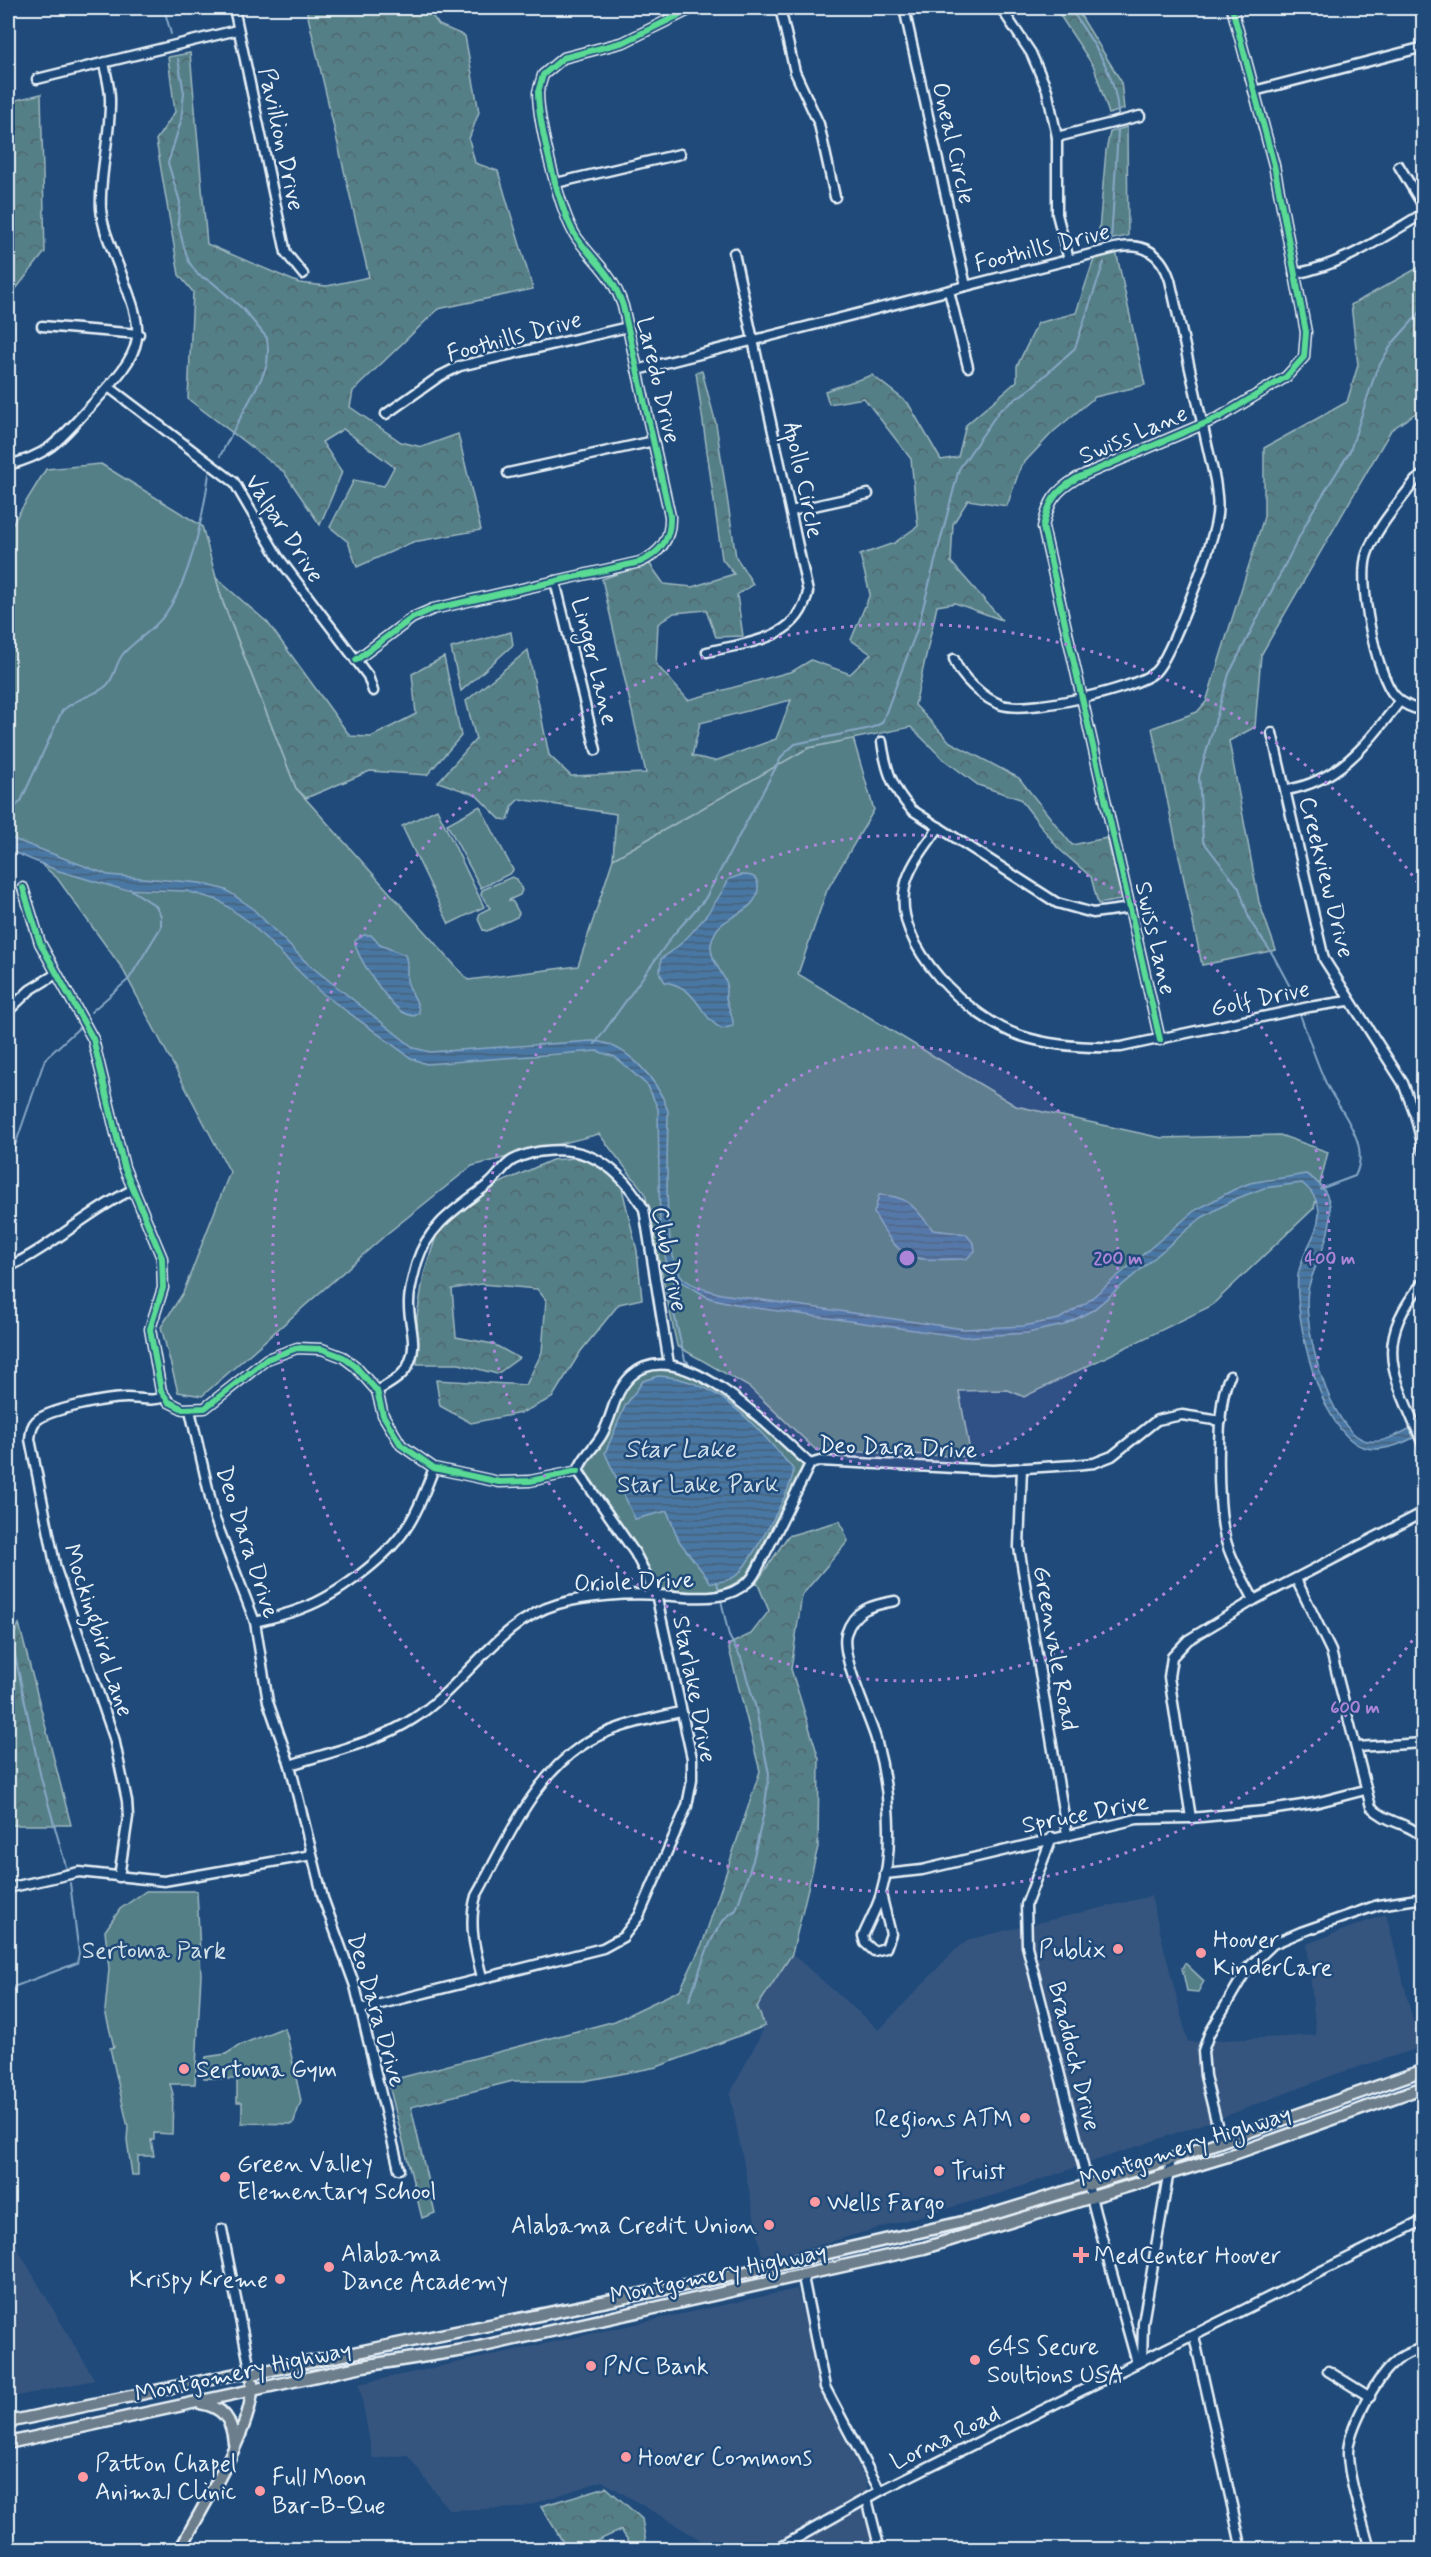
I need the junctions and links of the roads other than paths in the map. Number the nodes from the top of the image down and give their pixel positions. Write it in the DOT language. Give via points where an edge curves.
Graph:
graph roads {
  1 [pos="234,8"];
  2 [pos="693,8"];
  3 [pos="780,8"];
  4 [pos="906,8"];
  5 [pos="1001,8"];
  6 [pos="1232,8"];
  7 [pos="681,10"];
  8 [pos="237,30"];
  9 [pos="1424,47"];
  10 [pos="104,63"];
  11 [pos="37,79"];
  12 [pos="1254,91"];
  13 [pos="1140,116"];
  14 [pos="1057,137"];
  15 [pos="680,154"];
  16 [pos="1399,166"];
  17 [pos="556,183"];
  18 [pos="835,197"];
  19 [pos="1424,207"];
  20 [pos="1424,213"];
  21 [pos="734,253"];
  22 [pos="1069,260"];
  23 [pos="303,274"];
  24 [pos="1294,274"];
  25 [pos="966,286"];
  26 [pos="949,291"];
  27 [pos="42,326"];
  28 [pos="628,327"];
  29 [pos="139,334"];
  30 [pos="754,341"];
  31 [pos="968,367"];
  32 [pos="638,370"];
  33 [pos="110,388"];
  34 [pos="386,414"];
  35 [pos="1202,424"];
  36 [pos="654,441"];
  37 [pos="8,465"];
  38 [pos="508,473"];
  39 [pos="1424,474"];
  40 [pos="868,494"];
  41 [pos="791,511"];
  42 [pos="555,581"];
  43 [pos="707,652"];
  44 [pos="954,659"];
  45 [pos="356,660"];
  46 [pos="373,691"];
  47 [pos="1083,697"];
  48 [pos="1400,701"];
  49 [pos="1424,711"];
  50 [pos="1272,733"];
  51 [pos="882,742"];
  52 [pos="597,750"];
  53 [pos="1286,790"];
  54 [pos="939,827"];
  55 [pos="23,888"];
  56 [pos="1131,908"];
  57 [pos="56,974"];
  58 [pos="1348,1001"];
  59 [pos="8,1011"];
  60 [pos="1160,1040"];
  61 [pos="1424,1150"];
  62 [pos="132,1190"];
  63 [pos="8,1267"];
  64 [pos="1424,1281"];
  65 [pos="669,1365"];
  66 [pos="1230,1376"];
  67 [pos="377,1391"];
  68 [pos="165,1397"];
  69 [pos="190,1410"];
  70 [pos="1221,1421"];
  71 [pos="1424,1447"];
  72 [pos="810,1464"];
  73 [pos="434,1468"];
  74 [pos="1022,1468"];
  75 [pos="578,1471"];
  76 [pos="1424,1512"];
  77 [pos="1296,1579"];
  78 [pos="656,1594"];
  79 [pos="895,1600"];
  80 [pos="1254,1600"];
  81 [pos="255,1622"];
  82 [pos="680,1712"];
  83 [pos="1424,1743"];
  84 [pos="1356,1747"];
  85 [pos="290,1765"];
  86 [pos="1365,1790"];
  87 [pos="1191,1818"];
  88 [pos="1067,1834"];
  89 [pos="1052,1837"];
  90 [pos="1424,1838"];
  91 [pos="312,1855"];
  92 [pos="885,1874"];
  93 [pos="118,1877"];
  94 [pos="8,1888"];
  95 [pos="881,1894"];
  96 [pos="1424,1898"];
  97 [pos="482,1977"];
  98 [pos="361,2009"];
  99 [pos="1424,2070"];
  100 [pos="1424,2087"];
  101 [pos="1221,2141"];
  102 [pos="1171,2159"];
  103 [pos="399,2169"];
  104 [pos="1167,2175"];
  105 [pos="1088,2184"];
  106 [pos="1092,2199"];
  107 [pos="1424,2220"];
  108 [pos="222,2229"];
  109 [pos="803,2277"];
  110 [pos="1194,2336"];
  111 [pos="1424,2348"];
  112 [pos="1140,2362"];
  113 [pos="1328,2371"];
  114 [pos="251,2374"];
  115 [pos="252,2389"];
  116 [pos="1370,2397"];
  117 [pos="194,2402"];
  118 [pos="8,2422"];
  119 [pos="8,2443"];
  120 [pos="234,2446"];
  121 [pos="880,2491"];
  122 [pos="867,2499"];
  123 [pos="180,2550"];
  124 [pos="776,2550"];
  125 [pos="879,2550"];
  126 [pos="1242,2550"];
  127 [pos="1370,2550"];
  1 -- 8 [label="street, Pavillion Drive"];
  2 -- 7 [label="street, Laredo Drive"];
  3 -- 18 [label="street" via="795,72 819,124"];
  4 -- 25 [label="street, Oneal Circle"];
  5 -- 14 [label="street" via="1039,69"];
  6 -- 12 [label="street, Swiss Lane"];
  7 -- 17 [label="street, Laredo Drive" via="624,42 563,58 543,75 538,101"];
  8 -- 10 [label="street"];
  8 -- 23 [label="street, Pavillion Drive" via="286,253"];
  9 -- 12 [label="street"];
  10 -- 11 [label="street"];
  10 -- 29 [label="street" via="110,98 101,208 105,230 131,297"];
  12 -- 24 [label="street, Swiss Lane" via="1274,165"];
  13 -- 14 [label="street"];
  14 -- 22 [label="street" via="1057,214"];
  15 -- 17 [label="street"];
  16 -- 19 [label="street"];
  17 -- 28 [label="street, Laredo Drive" via="569,225 612,279"];
  20 -- 24 [label="street" via="1349,258"];
  21 -- 30 [label="street, Apollo Circle"];
  22 -- 25 [label="street, Foothills Drive"];
  22 -- 35 [label="street, Foothills Drive" via="1126,246 1143,247 1157,255 1170,280"];
  24 -- 35 [label="street, Swiss Lane" via="1306,343 1300,364 1245,403"];
  25 -- 26 [label="street, Foothills Drive"];
  26 -- 30 [label="street, Foothills Drive"];
  26 -- 31 [label="street"];
  27 -- 29 [label="street"];
  28 -- 32 [label="street, Laredo Drive"];
  28 -- 34 [label="street, Foothills Drive" via="460,366"];
  29 -- 33 [label="street" via="130,363"];
  30 -- 32 [label="street, Foothills Drive"];
  30 -- 41 [label="street, Apollo Circle"];
  32 -- 36 [label="street, Laredo Drive"];
  33 -- 37 [label="street" via="55,444 35,458"];
  33 -- 45 [label="street, Valpar Drive" via="234,482 278,557"];
  35 -- 47 [label="street, Foothills Drive" via="1216,487 1216,522 1169,653 1143,681"];
  35 -- 47 [label="street, Swiss Lane" via="1077,478 1049,502 1043,527"];
  36 -- 38 [label="street"];
  36 -- 42 [label="street, Laredo Drive" via="670,516 671,528 664,544 640,562"];
  39 -- 48 [label="street" via="1372,543 1363,576 1381,668"];
  40 -- 41 [label="street"];
  41 -- 43 [label="street, Apollo Circle" via="808,592 803,610 782,632"];
  42 -- 45 [label="street, Laredo Drive" via="419,614"];
  42 -- 52 [label="street, Linger Lane"];
  44 -- 47 [label="street, Foothills Drive" via="957,668 979,691 1004,706 1029,708"];
  45 -- 46 [label="street, Valpar Drive"];
  47 -- 56 [label="street, Swiss Lane"];
  48 -- 49 [label="street"];
  48 -- 53 [label="street" via="1345,765 1315,783"];
  50 -- 53 [label="street, Creekview Drive"];
  51 -- 54 [label="street" via="894,788 912,810"];
  53 -- 58 [label="street, Creekview Drive" via="1320,948"];
  54 -- 56 [label="street" via="1066,907 1093,913"];
  54 -- 60 [label="street, Golf Drive" via="908,877 904,913 927,961 955,993 992,1022 1031,1038 1106,1047"];
  55 -- 57 [label="street" via="40,943"];
  56 -- 60 [label="street, Swiss Lane"];
  57 -- 59 [label="street" via="30,990"];
  57 -- 62 [label="street" via="98,1050"];
  58 -- 60 [label="street, Golf Drive"];
  58 -- 61 [label="street, Creekview Drive" via="1409,1095"];
  62 -- 63 [label="street"];
  62 -- 68 [label="street" via="158,1245 165,1270 150,1329"];
  64 -- 71 [label="street" via="1398,1317 1391,1348 1395,1376"];
  65 -- 67 [label="street, Club Drive" via="644,1209 628,1185 600,1161 562,1151 534,1153 511,1161 491,1182 440,1221 429,1236 418,1260 409,1302 414,1342 410,1364 392,1383"];
  65 -- 72 [label="street, Deo Dara Drive" via="693,1372 728,1392"];
  65 -- 75 [label="street" via="649,1367 632,1375 617,1397 603,1435 582,1459"];
  66 -- 70 [label="street"];
  67 -- 69 [label="street" via="343,1357 322,1349 297,1348 267,1359 205,1408"];
  67 -- 73 [label="street" via="383,1414 401,1445"];
  68 -- 69 [label="street" via="176,1407"];
  68 -- 93 [label="street, Mockingbird Lane" via="112,1399 53,1413 38,1418 30,1439 56,1569 114,1738 127,1801"];
  69 -- 81 [label="street, Deo Dara Drive" via="215,1519"];
  70 -- 74 [label="street, Deo Dara Drive" via="1172,1416 1152,1423 1112,1456 1094,1463"];
  70 -- 80 [label="street" via="1222,1526 1228,1548"];
  72 -- 74 [label="street, Deo Dara Drive" via="820,1461 961,1470"];
  72 -- 78 [label="street, Oriole Drive" via="750,1581 732,1593 706,1598"];
  73 -- 75 [label="street" via="499,1482 530,1481"];
  73 -- 81 [label="street" via="415,1514 387,1550 322,1599"];
  74 -- 88 [label="street, Greenvale Road" via="1019,1547"];
  75 -- 78 [label="street, Starlake Drive" via="635,1553"];
  76 -- 77 [label="street"];
  77 -- 80 [label="street"];
  77 -- 84 [label="street" via="1331,1651"];
  78 -- 82 [label="street, Starlake Drive"];
  78 -- 85 [label="street, Oriole Drive" via="580,1599 528,1617 413,1720 381,1735"];
  79 -- 92 [label="street" via="866,1607 854,1618 846,1636 847,1656 876,1738 886,1780 889,1816"];
  80 -- 87 [label="street" via="1188,1640 1170,1663"];
  81 -- 85 [label="street, Deo Dara Drive" via="268,1702"];
  82 -- 97 [label="street" via="622,1726 582,1745 545,1779 476,1896 472,1937"];
  82 -- 97 [label="street, Starlake Drive" via="692,1758 687,1806 639,1916 623,1937 603,1948"];
  83 -- 84 [label="street"];
  84 -- 86 [label="street"];
  85 -- 91 [label="street, Deo Dara Drive"];
  86 -- 87 [label="street, Spruce Drive" via="1274,1810"];
  86 -- 90 [label="street" via="1371,1807 1381,1817"];
  87 -- 88 [label="street, Spruce Drive" via="1137,1819"];
  88 -- 89 [label="street, Spruce Drive"];
  89 -- 92 [label="street, Spruce Drive" via="922,1870"];
  89 -- 105 [label="street, Braddock Drive" via="1026,1905 1027,1946"];
  91 -- 93 [label="street" via="164,1881"];
  91 -- 98 [label="street, Deo Dara Drive" via="322,1898"];
  92 -- 95 [label="street"];
  93 -- 94 [label="street" via="79,1872"];
  95 -- 95 [label="street" via="863,1936 874,1951 886,1948 891,1934"];
  96 -- 101 [label="street" via="1378,1905 1301,1932 1273,1944 1247,1969 1203,2051"];
  97 -- 98 [label="street, Starlake Drive"];
  98 -- 103 [label="street, Deo Dara Drive"];
  99 -- 101 [label="main road, Montgomery Highway"];
  100 -- 104 [label="main road, Montgomery Highway"];
  101 -- 102 [label="main road, Montgomery Highway"];
  102 -- 104 [label="street"];
  102 -- 105 [label="main road, Montgomery Highway"];
  104 -- 106 [label="main road, Montgomery Highway"];
  104 -- 112 [label="street"];
  105 -- 106 [label="street, Braddock Drive"];
  105 -- 114 [label="main road, Montgomery Highway" via="984,2217 868,2245"];
  106 -- 109 [label="main road, Montgomery Highway" via="924,2248"];
  106 -- 112 [label="street, Braddock Drive"];
  107 -- 110 [label="street, Lorna Road"];
  108 -- 114 [label="street"];
  109 -- 115 [label="main road, Montgomery Highway" via="471,2349"];
  109 -- 121 [label="street" via="825,2387"];
  110 -- 112 [label="street, Lorna Road"];
  110 -- 126 [label="street"];
  111 -- 116 [label="street" via="1393,2363"];
  112 -- 121 [label="street, Lorna Road"];
  113 -- 116 [label="street"];
  114 -- 115 [label="main road"];
  114 -- 118 [label="main road, Montgomery Highway"];
  115 -- 117 [label="main road, Montgomery Highway"];
  115 -- 120 [label="main road"];
  116 -- 127 [label="street" via="1353,2427 1348,2457"];
  117 -- 119 [label="main road, Montgomery Highway"];
  117 -- 120 [label="main road" via="223,2411"];
  120 -- 123 [label="main road"];
  121 -- 122 [label="street, Lorna Road"];
  122 -- 124 [label="street, Lorna Road"];
  122 -- 125 [label="street"];
}
